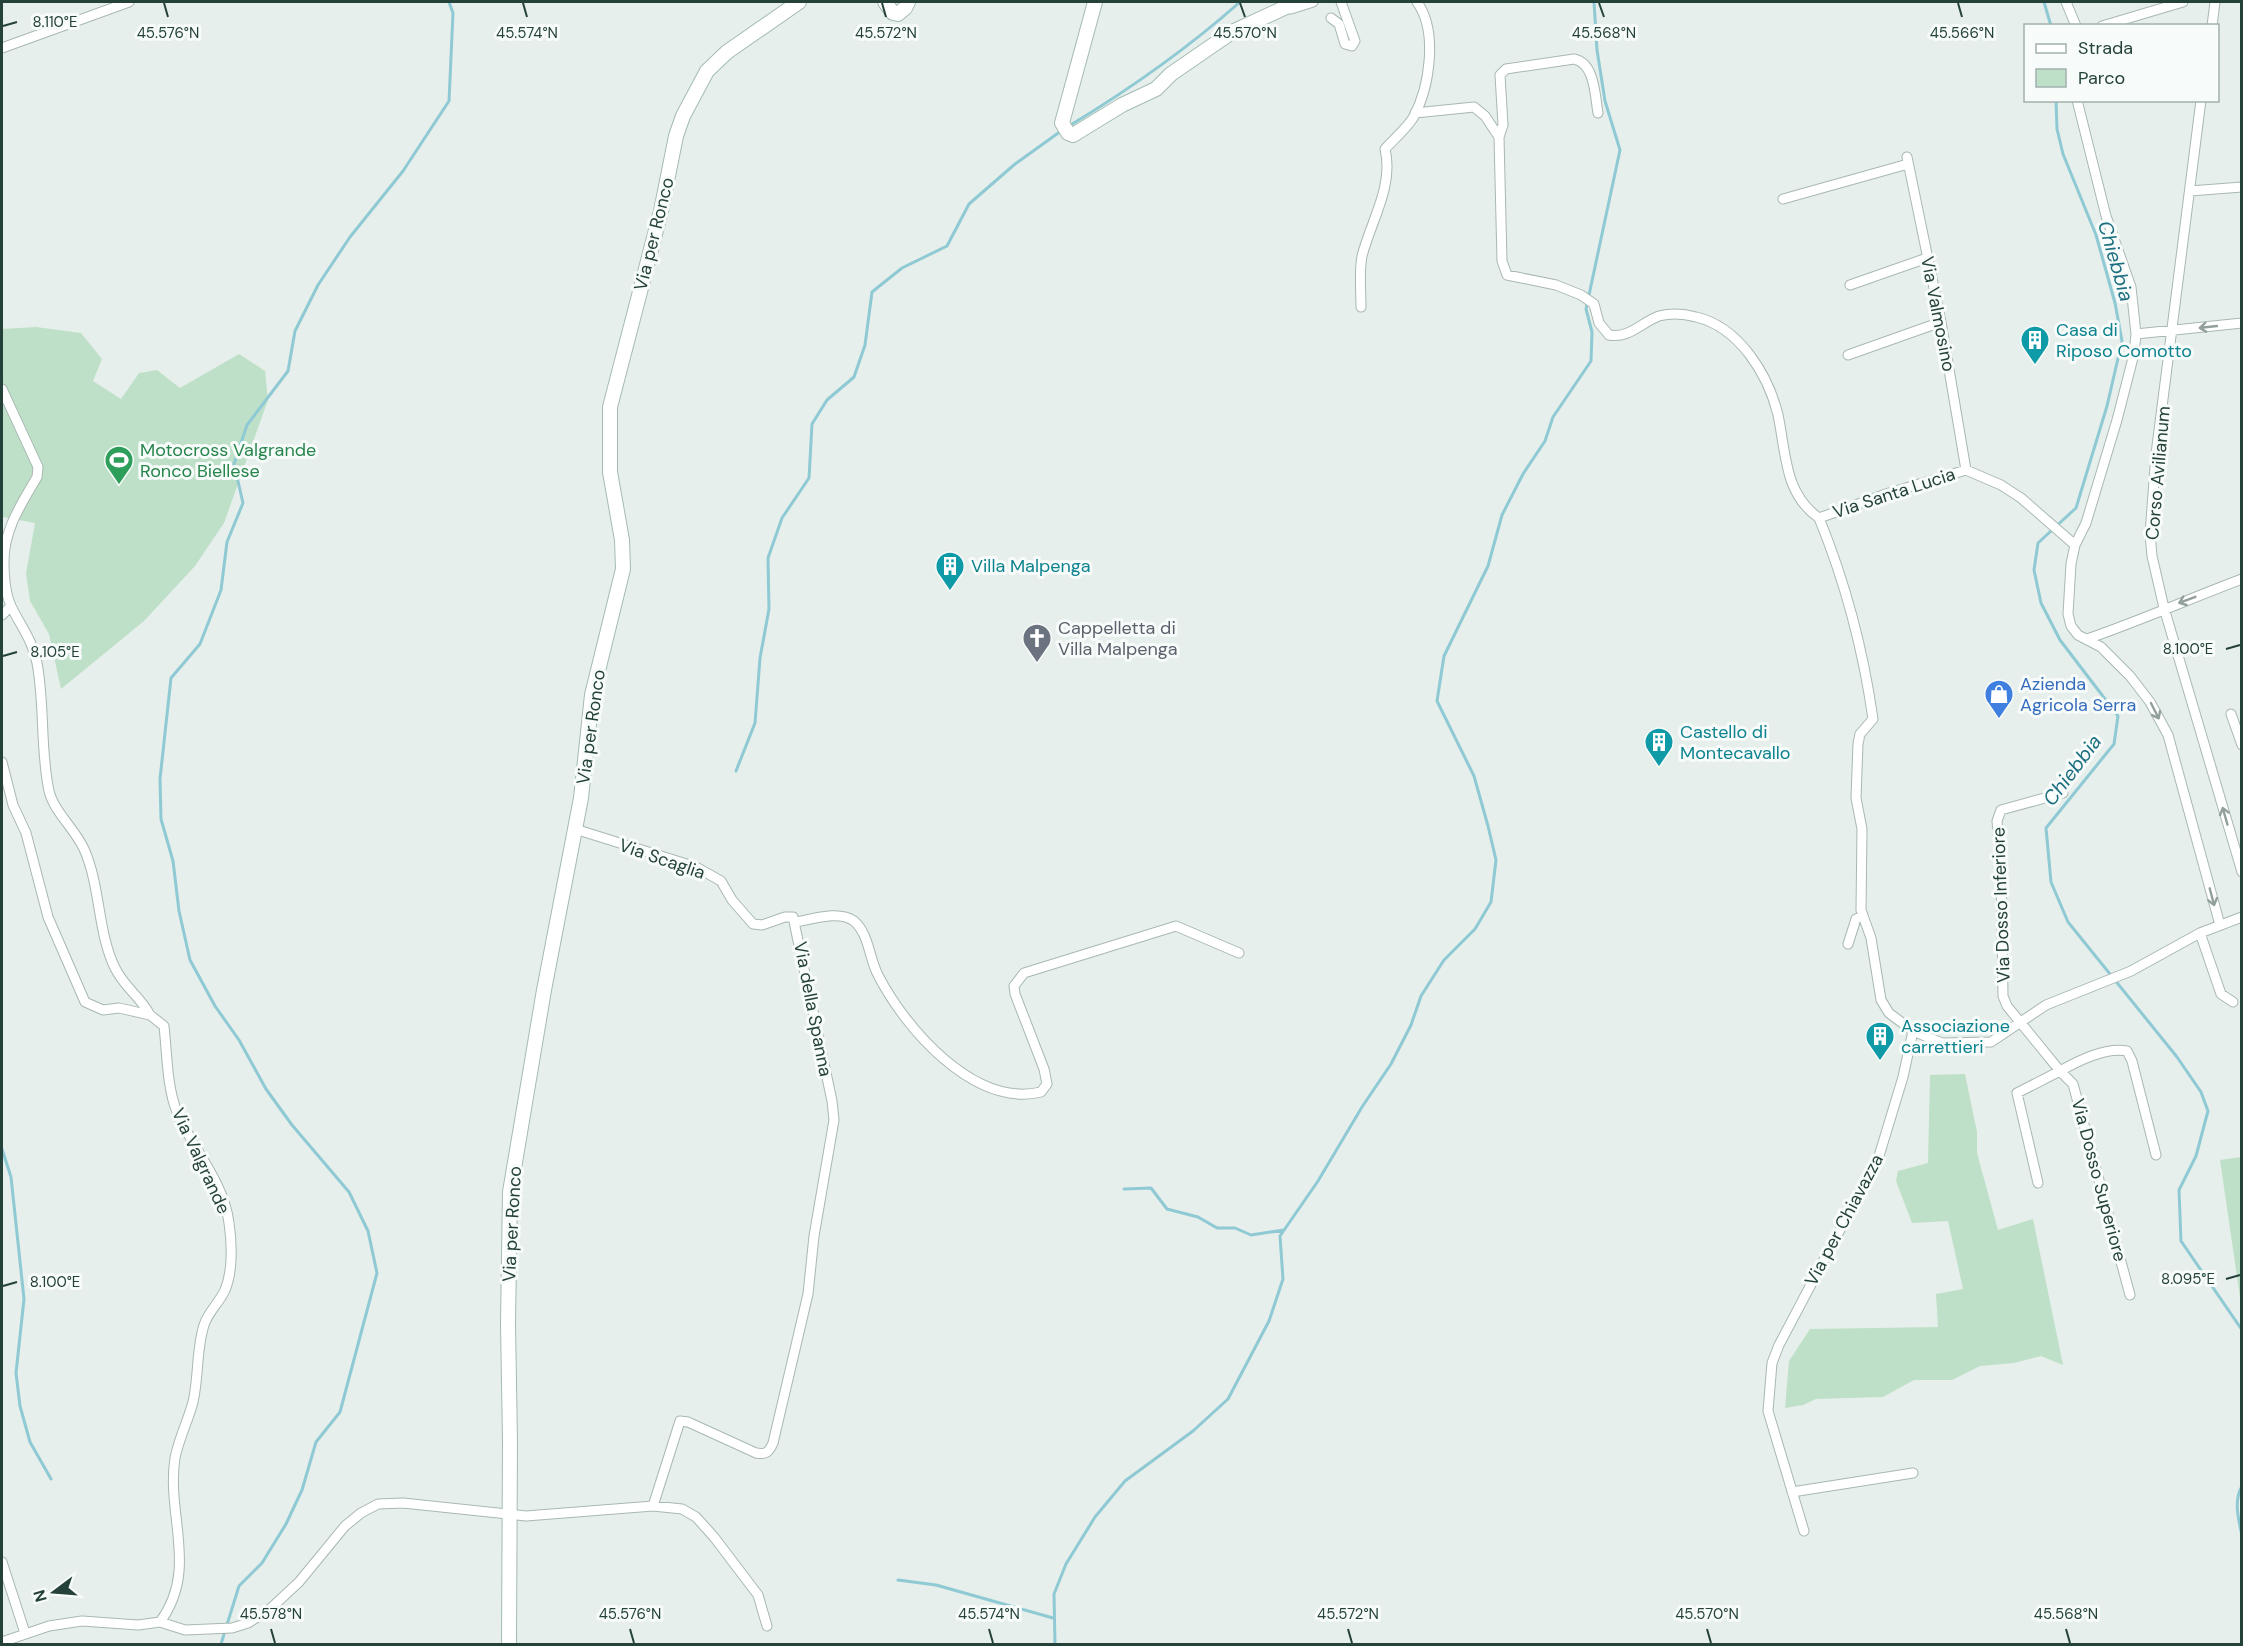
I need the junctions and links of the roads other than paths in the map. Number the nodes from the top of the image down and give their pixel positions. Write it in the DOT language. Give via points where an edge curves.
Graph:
graph roads {
  1 [pos="129,2"];
  2 [pos="799,2"];
  3 [pos="885,2"];
  4 [pos="908,2"];
  5 [pos="1095,2"];
  6 [pos="1313,2"];
  7 [pos="1341,2"];
  8 [pos="1417,2"];
  9 [pos="2066,2"];
  10 [pos="2183,2"];
  11 [pos="2215,2"];
  12 [pos="1292,4"];
  13 [pos="1331,18"];
  14 [pos="2075,24"];
  15 [pos="2109,24"];
  16 [pos="2212,24"];
  17 [pos="2,48"];
  18 [pos="2078,102"];
  19 [pos="2201,102"];
  20 [pos="1415,113"];
  21 [pos="1598,113"];
  22 [pos="1499,137"];
  23 [pos="2241,187"];
  24 [pos="2190,191"];
  25 [pos="1784,199"];
  26 [pos="1927,258"];
  27 [pos="1850,285"];
  28 [pos="1361,307"];
  29 [pos="1941,322"];
  30 [pos="2241,323"];
  31 [pos="2174,330"];
  32 [pos="2136,334"];
  33 [pos="1848,355"];
  34 [pos="2,389"];
  35 [pos="1966,470"];
  36 [pos="1818,518"];
  37 [pos="2075,545"];
  38 [pos="2241,579"];
  39 [pos="11,606"];
  40 [pos="2164,608"];
  41 [pos="2,615"];
  42 [pos="2087,639"];
  43 [pos="2231,714"];
  44 [pos="2241,745"];
  45 [pos="2,762"];
  46 [pos="2063,793"];
  47 [pos="575,829"];
  48 [pos="2241,872"];
  49 [pos="1862,916"];
  50 [pos="2241,917"];
  51 [pos="796,922"];
  52 [pos="2220,925"];
  53 [pos="2200,933"];
  54 [pos="1848,944"];
  55 [pos="1239,953"];
  56 [pos="2233,1002"];
  57 [pos="150,1015"];
  58 [pos="2022,1023"];
  59 [pos="1913,1031"];
  60 [pos="2060,1071"];
  61 [pos="2156,1155"];
  62 [pos="2038,1183"];
  63 [pos="2130,1295"];
  64 [pos="1913,1473"];
  65 [pos="1792,1492"];
  66 [pos="653,1506"];
  67 [pos="508,1513"];
  68 [pos="1804,1531"];
  69 [pos="2,1562"];
  70 [pos="160,1622"];
  71 [pos="767,1626"];
  72 [pos="25,1633"];
  73 [pos="2,1642"];
  74 [pos="509,1644"];
  1 -- 17 [label="street"];
  2 -- 47 [label="street, Via per Ronco" via="727,52 707,71 676,136 661,211 610,407 610,471 623,569 592,694"];
  3 -- 4 [label="street" via="898,14"];
  5 -- 12 [label="street" via="1065,128 1078,134 1097,119 1156,89 1232,32"];
  6 -- 12 [label="street" via="1292,9"];
  7 -- 13 [label="street" via="1355,41 1352,45 1346,44 1339,24"];
  8 -- 20 [label="street" via="1427,17 1430,55"];
  9 -- 14 [label="street"];
  10 -- 15 [label="street"];
  11 -- 16 [label="street"];
  18 -- 32 [label="street" via="2106,216 2131,287"];
  19 -- 24 [label="street, Corso Avilianum"];
  20 -- 22 [label="street" via="1474,107"];
  20 -- 28 [label="street" via="1385,149 1389,165 1362,258"];
  21 -- 22 [label="street" via="1588,67 1581,60 1506,69 1500,75 1503,125"];
  22 -- 36 [label="street, Via Santa Lucia" via="1504,270 1511,277 1556,285 1591,301 1599,323 1609,335 1629,333 1659,317 1678,314 1710,321 1742,344 1777,413 1786,465 1797,496"];
  23 -- 24 [label="street"];
  24 -- 31 [label="street, Corso Avilianum"];
  25 -- 26 [label="street, Via Valmosino" via="1908,161"];
  26 -- 27 [label="street"];
  26 -- 29 [label="street, Via Valmosino"];
  29 -- 33 [label="street"];
  29 -- 35 [label="street, Via Valmosino"];
  30 -- 31 [label="street, one-way"];
  31 -- 32 [label="street"];
  31 -- 40 [label="street, Corso Avilianum" via="2156,454 2150,534"];
  32 -- 37 [label="street" via="2117,420 2086,524"];
  34 -- 39 [label="street" via="38,467 38,477 8,533 4,560"];
  35 -- 36 [label="street, Via Santa Lucia"];
  35 -- 37 [label="street, Via Santa Lucia" via="2021,498"];
  36 -- 49 [label="street" via="1839,567 1856,624 1873,719 1860,734 1858,744 1856,798 1862,829"];
  37 -- 42 [label="street" via="2068,614 2071,626"];
  38 -- 40 [label="street, one-way"];
  39 -- 41 [label="street"];
  39 -- 57 [label="street, Via Valgrande" via="37,661 50,792 84,850 115,970 140,997"];
  40 -- 42 [label="street"];
  48 -- 40 [label="street, Corso Avilianum, one-way"];
  42 -- 52 [label="street, one-way" via="2114,658 2130,676 2168,735"];
  43 -- 44 [label="street"];
  45 -- 57 [label="street" via="48,917 85,1002 103,1010 119,1008"];
  46 -- 58 [label="street, Via Dosso Inferiore" via="2001,810 1997,821 2003,996"];
  47 -- 51 [label="street, Via Scaglia" via="696,867 721,881 753,924 785,917 793,917"];
  47 -- 67 [label="street, Via per Ronco" via="510,1192"];
  49 -- 54 [label="street" via="1856,919"];
  49 -- 59 [label="street" via="1871,938 1881,1000 1889,1013"];
  50 -- 52 [label="street"];
  51 -- 55 [label="street, Via della Spanna" via="838,915 853,920 862,930 886,991 937,1054 970,1079 1031,1095 1041,1092 1047,1084 1015,994 1014,986 1024,973 1176,926"];
  51 -- 66 [label="street, Via della Spanna" via="834,1120 808,1294 776,1433 769,1451 763,1454 680,1421"];
  52 -- 53 [label="street"];
  53 -- 56 [label="street" via="2221,994"];
  53 -- 58 [label="street" via="2131,971 2046,1005"];
  57 -- 70 [label="street, Via Valgrande" via="164,1026 170,1092 222,1201 230,1236 230,1274 205,1321 193,1401 176,1454 172,1490 182,1562 169,1610"];
  58 -- 59 [label="street" via="1991,1042 1976,1044 1942,1043"];
  58 -- 60 [label="street, Via Dosso Superiore"];
  59 -- 65 [label="street, Via per Chiavazza" via="1879,1156 1772,1364 1768,1411"];
  60 -- 61 [label="street" via="2102,1054 2127,1051"];
  60 -- 62 [label="street" via="2017,1093"];
  60 -- 63 [label="street, Via Dosso Superiore" via="2073,1084"];
  64 -- 65 [label="street"];
  65 -- 68 [label="street, Via per Chiavazza"];
  66 -- 67 [label="street" via="526,1516"];
  66 -- 71 [label="street" via="681,1509 696,1517 758,1595"];
  67 -- 70 [label="street" via="378,1504 345,1526 299,1582 248,1623 232,1628 185,1630"];
  67 -- 74 [label="street, Via per Ronco"];
  69 -- 72 [label="street"];
  70 -- 72 [label="street" via="138,1625 82,1621"];
  72 -- 73 [label="street"];
}
